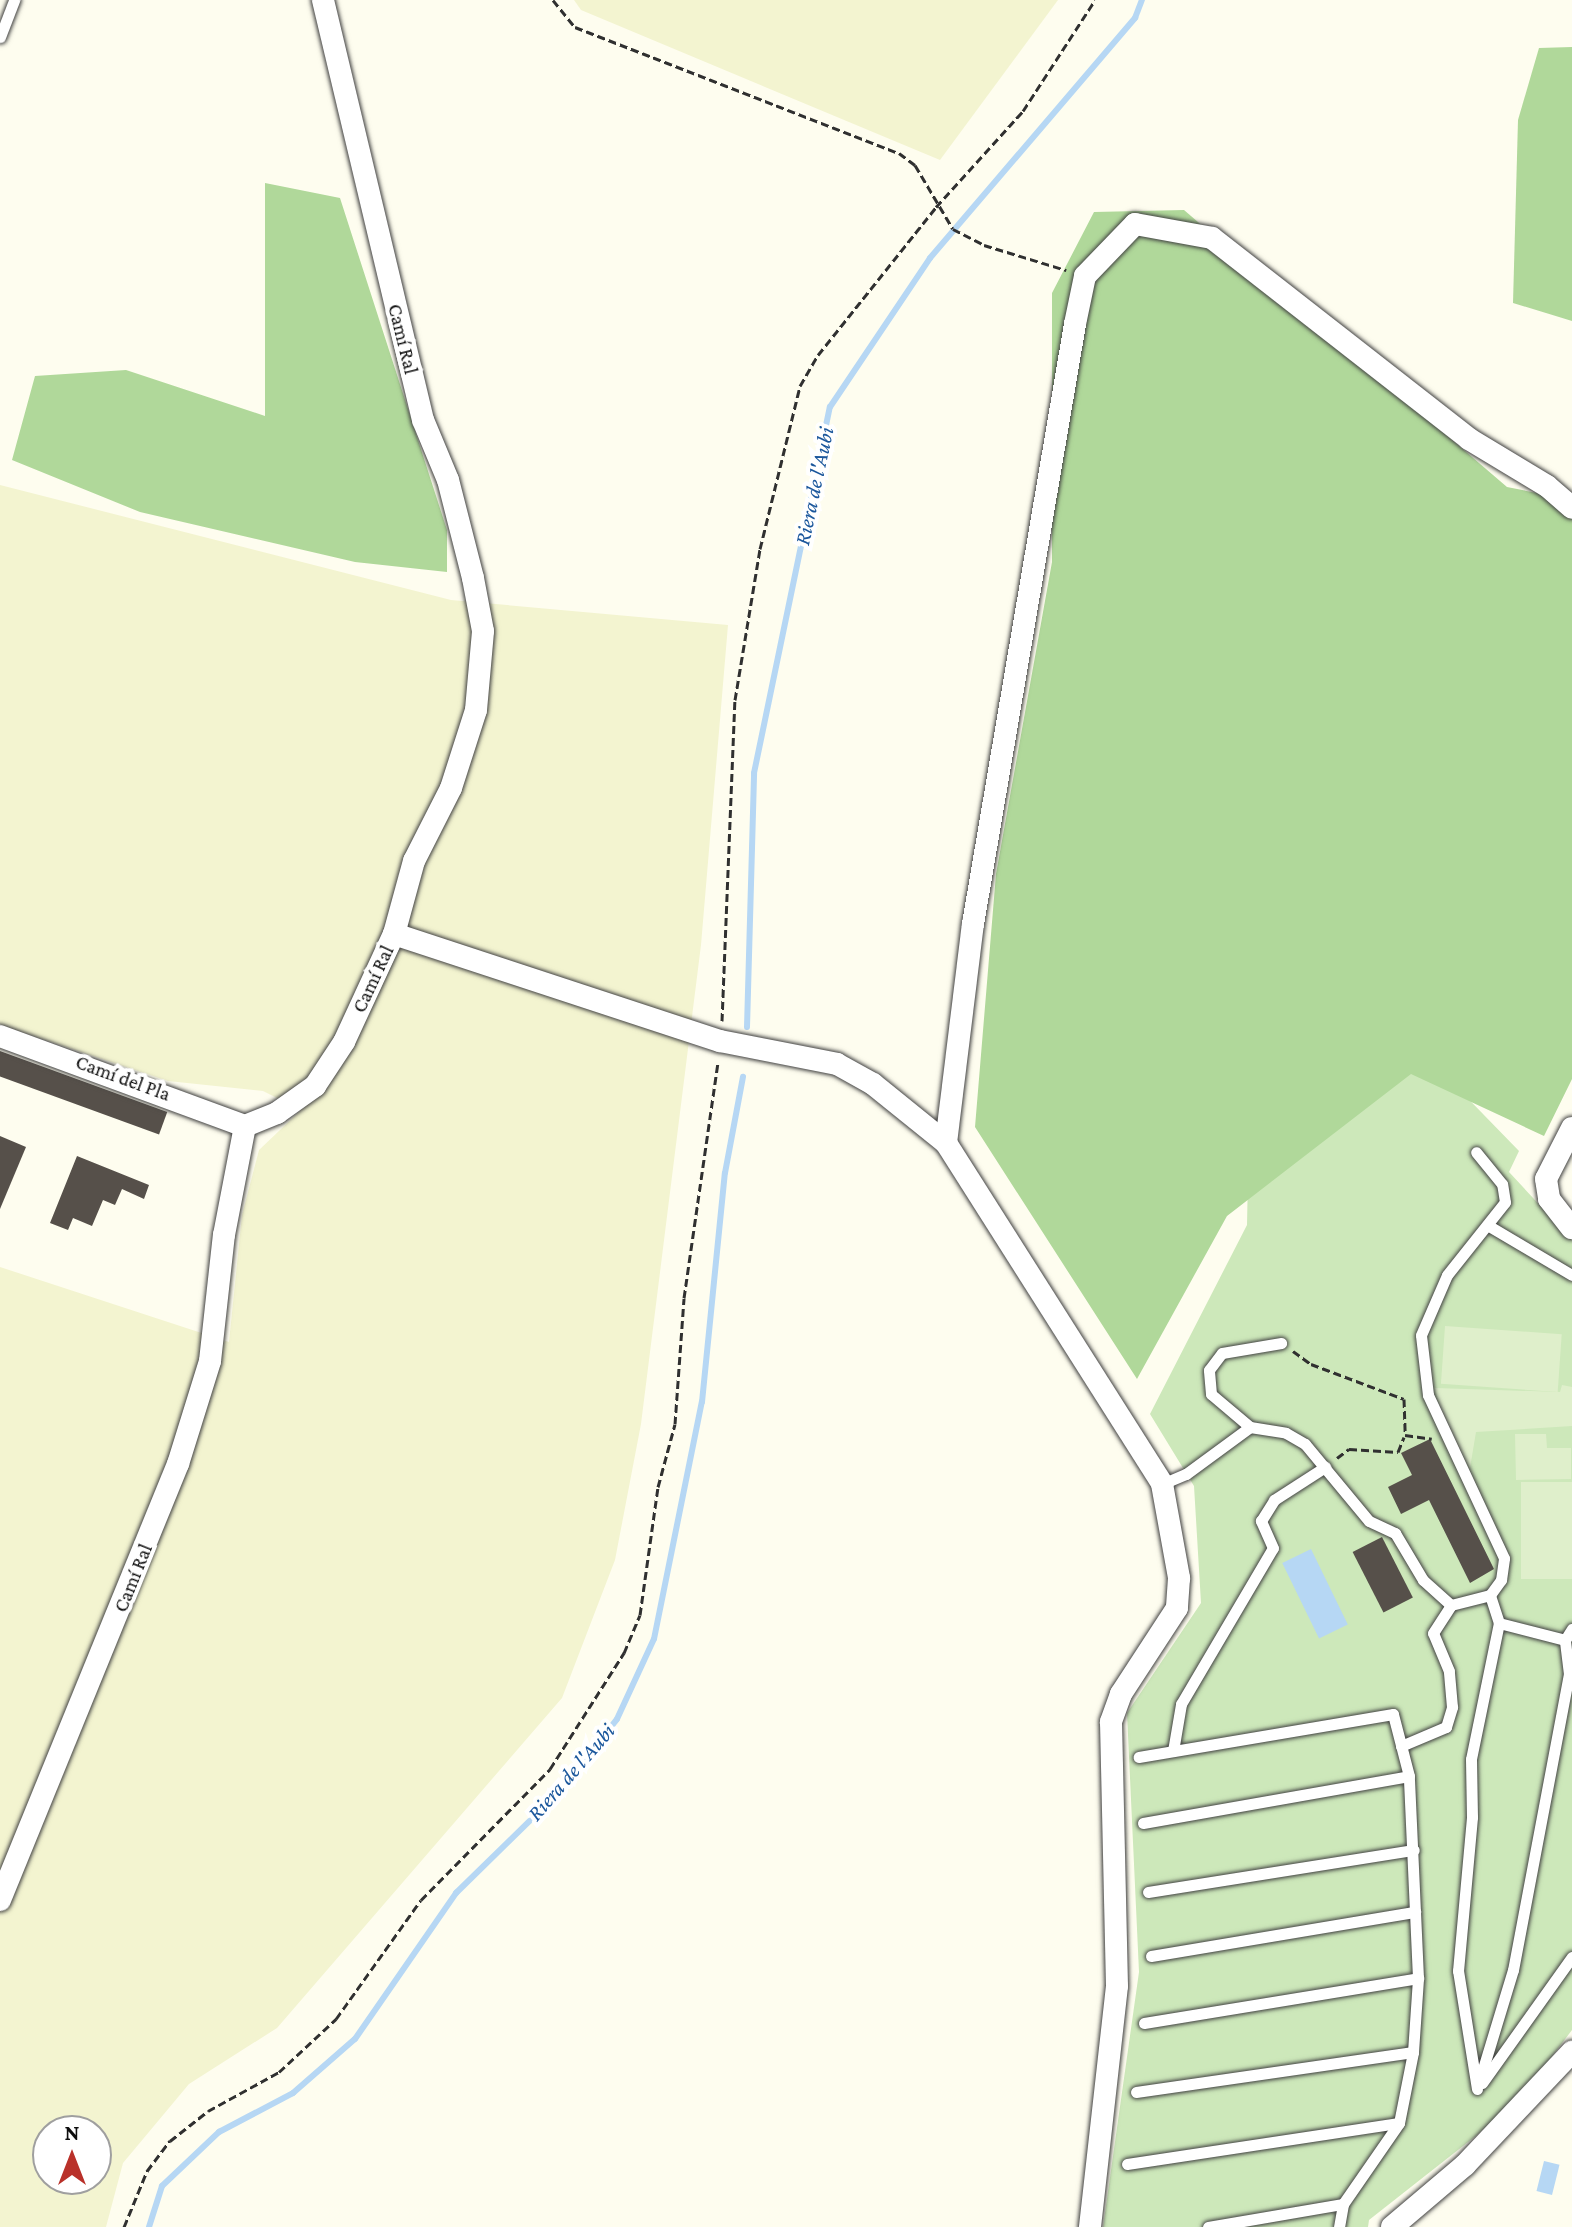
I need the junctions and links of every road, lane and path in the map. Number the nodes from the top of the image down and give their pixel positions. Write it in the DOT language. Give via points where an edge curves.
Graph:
graph roads {
  1 [pos="14,0"];
  2 [pos="323,0"];
  3 [pos="553,0"];
  4 [pos="1095,0"];
  5 [pos="0,37"];
  6 [pos="936,207"];
  7 [pos="1085,276"];
  8 [pos="1572,508"];
  9 [pos="394,934"];
  10 [pos="0,1036"];
  11 [pos="720,1041"];
  12 [pos="245,1126"];
  13 [pos="1572,1128"];
  14 [pos="946,1143"];
  15 [pos="1476,1152"];
  16 [pos="1489,1226"];
  17 [pos="1572,1228"];
  18 [pos="1572,1275"];
  19 [pos="1281,1343"];
  20 [pos="1250,1427"];
  21 [pos="1405,1435"];
  22 [pos="1448,1441"];
  23 [pos="1325,1467"];
  24 [pos="1162,1484"];
  25 [pos="1490,1595"];
  26 [pos="1451,1605"];
  27 [pos="1499,1623"];
  28 [pos="1572,1629"];
  29 [pos="1565,1640"];
  30 [pos="1401,1746"];
  31 [pos="1173,1751"];
  32 [pos="1139,1757"];
  33 [pos="1409,1776"];
  34 [pos="1143,1823"];
  35 [pos="1414,1850"];
  36 [pos="1148,1892"];
  37 [pos="0,1900"];
  38 [pos="1415,1912"];
  39 [pos="1151,1956"];
  40 [pos="1572,1957"];
  41 [pos="1418,1978"];
  42 [pos="1144,2023"];
  43 [pos="1413,2052"];
  44 [pos="1572,2052"];
  45 [pos="1477,2089"];
  46 [pos="1136,2092"];
  47 [pos="1399,2123"];
  48 [pos="1127,2164"];
  49 [pos="1343,2204"];
  50 [pos="124,2227"];
  51 [pos="1090,2227"];
  52 [pos="1208,2227"];
  53 [pos="1339,2227"];
  54 [pos="1392,2227"];
  1 -- 5 [label="lane"];
  2 -- 9 [label="street, Camí Ral" via="423,420 448,480 483,631 476,710 451,788 414,861"];
  3 -- 6 [label="path" via="575,27 899,153 923,176"];
  4 -- 6 [label="path" via="1023,111"];
  6 -- 7 [label="path" via="953,229 984,245"];
  6 -- 11 [label="path" via="818,355 800,386 760,549 735,700 727,983"];
  7 -- 8 [label="street" via="1135,224 1212,238 1469,439 1547,486"];
  7 -- 14 [label="street" via="995,786"];
  9 -- 11 [label="street"];
  9 -- 12 [label="street, Camí Ral" via="344,1042 315,1086 277,1113"];
  10 -- 12 [label="street, Camí del Pla"];
  11 -- 14 [label="street" via="837,1064 873,1084"];
  11 -- 50 [label="path" via="684,1298 675,1424 658,1487 640,1615 624,1653 550,1769 421,1900 336,2019 279,2072 208,2111 170,2141 147,2171"];
  12 -- 37 [label="street, Camí Ral" via="224,1235 210,1361 178,1464"];
  13 -- 17 [label="street" via="1546,1179 1549,1199"];
  14 -- 24 [label="street"];
  15 -- 16 [label="lane" via="1502,1184 1505,1202"];
  16 -- 18 [label="lane"];
  16 -- 22 [label="lane" via="1447,1275 1421,1335 1428,1395"];
  19 -- 20 [label="lane" via="1222,1353 1209,1370 1211,1394"];
  19 -- 21 [label="path" via="1311,1364 1404,1399"];
  20 -- 23 [label="lane" via="1286,1433 1305,1444"];
  20 -- 24 [label="lane" via="1186,1474"];
  21 -- 22 [label="path"];
  21 -- 23 [label="path" via="1398,1452 1349,1449"];
  22 -- 25 [label="lane" via="1504,1558 1501,1580"];
  23 -- 26 [label="lane" via="1369,1521 1395,1533 1423,1580"];
  23 -- 31 [label="lane" via="1274,1500 1261,1521 1273,1548 1181,1704"];
  24 -- 51 [label="street" via="1179,1578 1177,1608 1121,1694 1111,1722 1117,1986"];
  25 -- 26 [label="lane"];
  25 -- 27 [label="lane"];
  26 -- 30 [label="lane" via="1433,1633 1449,1671 1452,1707 1446,1727"];
  27 -- 29 [label="lane"];
  27 -- 45 [label="lane" via="1471,1759 1472,1817 1458,1971"];
  28 -- 29 [label="lane"];
  29 -- 45 [label="lane" via="1569,1674 1513,1970"];
  30 -- 31 [label="lane" via="1393,1714"];
  30 -- 33 [label="lane"];
  31 -- 32 [label="lane"];
  33 -- 34 [label="lane"];
  33 -- 35 [label="lane"];
  35 -- 36 [label="lane"];
  35 -- 38 [label="lane"];
  38 -- 39 [label="lane"];
  38 -- 41 [label="lane"];
  40 -- 45 [label="lane"];
  41 -- 42 [label="lane"];
  41 -- 43 [label="lane"];
  43 -- 46 [label="lane"];
  43 -- 47 [label="lane"];
  44 -- 54 [label="street" via="1465,2165"];
  47 -- 48 [label="lane"];
  47 -- 49 [label="lane"];
  49 -- 52 [label="lane"];
  49 -- 53 [label="lane"];
}
